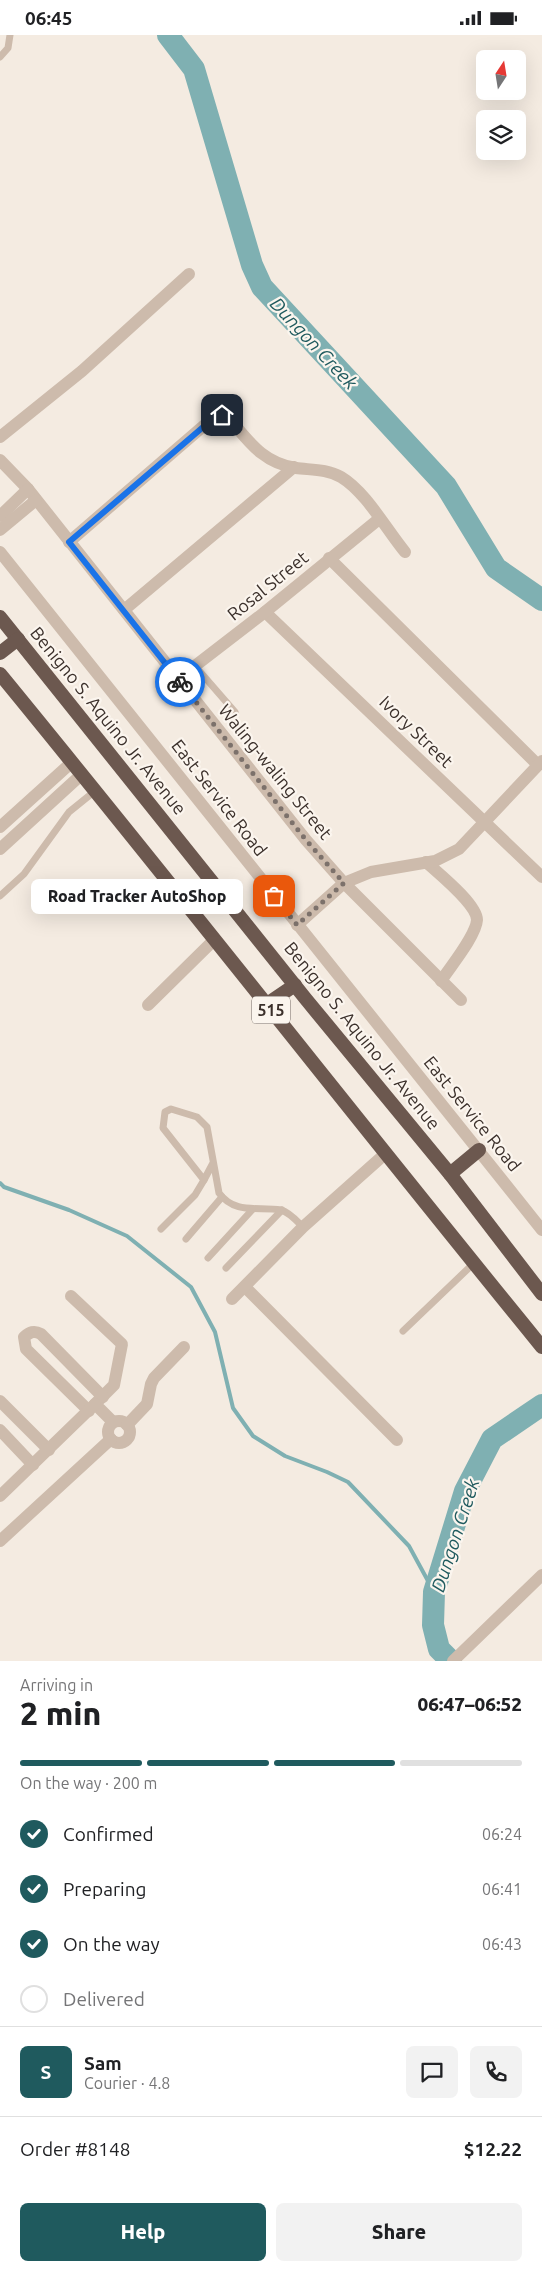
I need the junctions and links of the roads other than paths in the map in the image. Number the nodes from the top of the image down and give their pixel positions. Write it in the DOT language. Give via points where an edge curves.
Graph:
graph roads {
  1 [pos="10,35"];
  2 [pos="0,57"];
  3 [pos="189,274"];
  4 [pos="0,437"];
  5 [pos="0,460"];
  6 [pos="294,467"];
  7 [pos="28,489"];
  8 [pos="36,500"];
  9 [pos="0,516"];
  10 [pos="379,519"];
  11 [pos="0,530"];
  12 [pos="69,542"];
  13 [pos="0,552"];
  14 [pos="405,552"];
  15 [pos="329,558"];
  16 [pos="124,610"];
  17 [pos="265,612"];
  18 [pos="0,617"];
  19 [pos="18,639"];
  20 [pos="0,653"];
  21 [pos="195,666"];
  22 [pos="0,674"];
  23 [pos="178,679"];
  24 [pos="235,712"];
  25 [pos="71,763"];
  26 [pos="540,763"];
  27 [pos="81,775"];
  28 [pos="95,791"];
  29 [pos="484,822"];
  30 [pos="0,827"];
  31 [pos="0,849"];
  32 [pos="426,862"];
  33 [pos="542,877"];
  34 [pos="344,883"];
  35 [pos="0,897"];
  36 [pos="297,925"];
  37 [pos="214,940"];
  38 [pos="441,981"];
  39 [pos="295,985"];
  40 [pos="461,1000"];
  41 [pos="267,1004"];
  42 [pos="148,1005"];
  43 [pos="480,1150"];
  44 [pos="385,1154"];
  45 [pos="213,1163"];
  46 [pos="450,1174"];
  47 [pos="204,1180"];
  48 [pos="222,1197"];
  49 [pos="252,1210"];
  50 [pos="282,1210"];
  51 [pos="304,1227"];
  52 [pos="161,1229"];
  53 [pos="542,1230"];
  54 [pos="186,1239"];
  55 [pos="208,1258"];
  56 [pos="474,1263"];
  57 [pos="226,1268"];
  58 [pos="245,1287"];
  59 [pos="542,1294"];
  60 [pos="72,1296"];
  61 [pos="232,1299"];
  62 [pos="403,1331"];
  63 [pos="184,1347"];
  64 [pos="542,1347"];
  65 [pos="0,1401"];
  66 [pos="96,1404"];
  67 [pos="113,1422"];
  68 [pos="127,1425"];
  69 [pos="0,1430"];
  70 [pos="111,1439"];
  71 [pos="397,1440"];
  72 [pos="49,1450"];
  73 [pos="33,1465"];
  74 [pos="0,1496"];
  75 [pos="0,1541"];
  76 [pos="542,1575"];
  77 [pos="456,1659"];
  1 -- 2 [label="lane" via="8,48"];
  3 -- 4 [label="street" via="82,371"];
  5 -- 7 [label="street, Waling-waling Street"];
  6 -- 10 [label="street" via="317,469 339,476 355,488"];
  6 -- 12 [label="street" via="255,449 228,417 216,416"];
  6 -- 16 [label="street"];
  7 -- 8 [label="street, Waling-waling Street"];
  7 -- 9 [label="street"];
  8 -- 11 [label="street"];
  8 -- 12 [label="street, Waling-waling Street"];
  10 -- 14 [label="street"];
  10 -- 15 [label="street, Rosal Street"];
  12 -- 16 [label="street, Waling-waling Street"];
  13 -- 36 [label="street, East Service Road"];
  15 -- 17 [label="street, Rosal Street"];
  15 -- 26 [label="street"];
  16 -- 23 [label="street, Waling-waling Street"];
  17 -- 21 [label="street, Rosal Street"];
  17 -- 29 [label="street, Ivory Street"];
  18 -- 19 [label="highway, Benigno S. Aquino Jr. Avenue / 515"];
  19 -- 20 [label="highway"];
  19 -- 39 [label="highway, Benigno S. Aquino Jr. Avenue / 515"];
  21 -- 23 [label="street, Rosal Street"];
  21 -- 24 [label="lane"];
  22 -- 25 [label="highway, 515"];
  23 -- 34 [label="street, Waling-waling Street"];
  25 -- 27 [label="highway, 515"];
  25 -- 30 [label="street"];
  26 -- 29 [label="street"];
  27 -- 28 [label="highway, 515"];
  27 -- 31 [label="street"];
  28 -- 35 [label="lane" via="69,812 24,874"];
  28 -- 37 [label="highway, 515"];
  29 -- 32 [label="street" via="460,849"];
  29 -- 33 [label="street, Ivory Street"];
  32 -- 34 [label="street" via="372,872"];
  32 -- 38 [label="street" via="476,914 477,922 472,933"];
  34 -- 36 [label="street"];
  34 -- 38 [label="street, Waling-waling Street"];
  36 -- 43 [label="street, East Service Road"];
  37 -- 41 [label="highway, 515"];
  37 -- 42 [label="street"];
  38 -- 40 [label="street, Waling-waling Street"];
  39 -- 41 [label="highway"];
  39 -- 46 [label="highway, Benigno S. Aquino Jr. Avenue / 515"];
  41 -- 44 [label="highway, 515"];
  43 -- 46 [label="highway"];
  43 -- 53 [label="street, East Service Road"];
  44 -- 51 [label="street"];
  44 -- 56 [label="highway, 515"];
  45 -- 47 [label="lane"];
  45 -- 47 [label="lane" via="207,1127 197,1117 171,1109 165,1112 163,1128"];
  45 -- 48 [label="lane"];
  46 -- 59 [label="highway, Benigno S. Aquino Jr. Avenue / 515"];
  47 -- 52 [label="lane" via="195,1195"];
  48 -- 49 [label="lane" via="240,1208"];
  48 -- 54 [label="lane"];
  49 -- 50 [label="lane"];
  49 -- 55 [label="lane"];
  50 -- 51 [label="lane"];
  50 -- 57 [label="lane"];
  51 -- 58 [label="street"];
  56 -- 62 [label="lane"];
  56 -- 64 [label="highway, 515"];
  58 -- 61 [label="street"];
  58 -- 71 [label="street"];
  60 -- 66 [label="street" via="122,1344 114,1385"];
  63 -- 68 [label="street" via="154,1378 147,1404"];
  65 -- 72 [label="street"];
  66 -- 66 [label="street" via="41,1335 30,1332 24,1337 26,1349"];
  66 -- 67 [label="street"];
  66 -- 72 [label="street"];
  67 -- 68 [label="street"];
  67 -- 70 [label="street" via="108,1431"];
  68 -- 70 [label="street" via="128,1439 118,1443"];
  69 -- 73 [label="street"];
  70 -- 75 [label="street"];
  72 -- 73 [label="street"];
  73 -- 74 [label="street"];
  76 -- 77 [label="street"];
}
